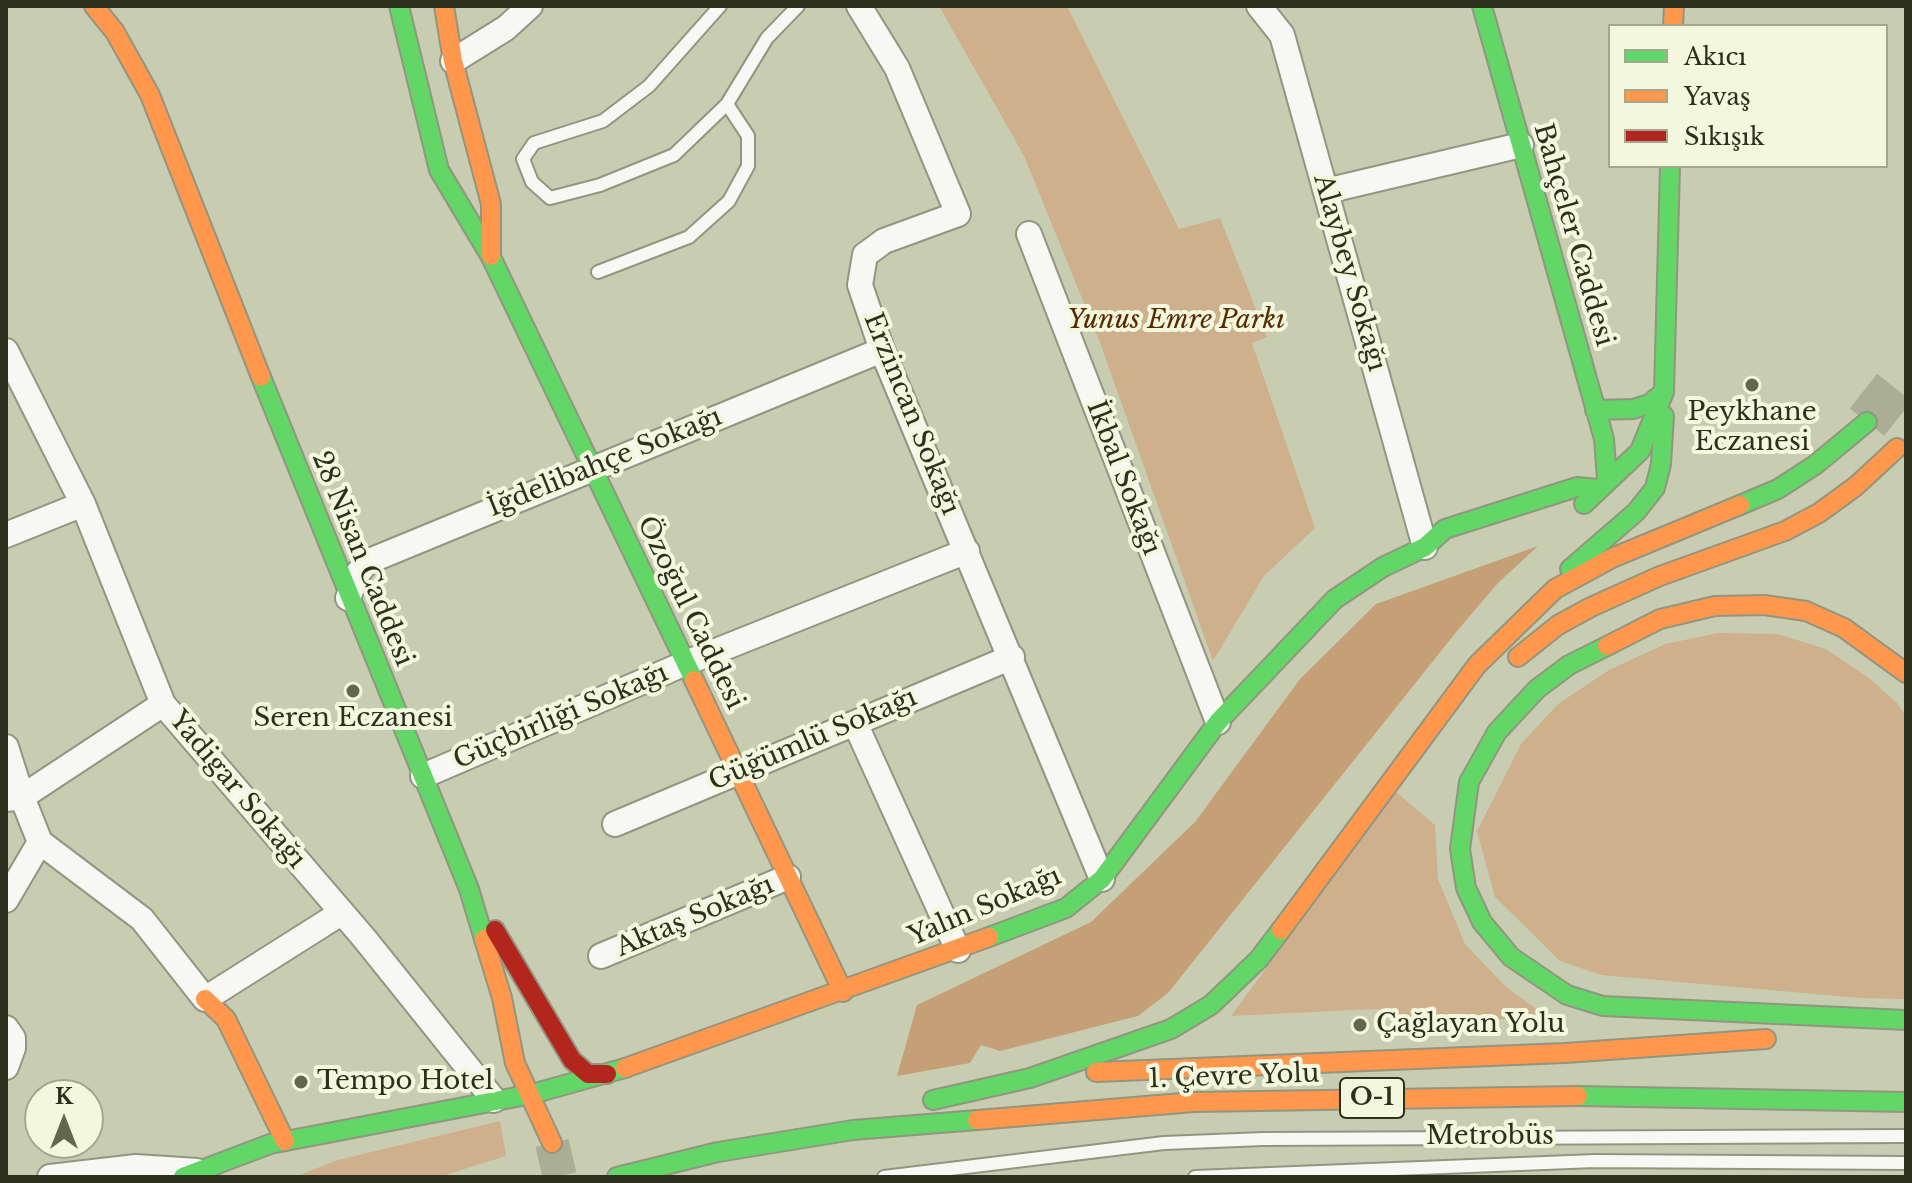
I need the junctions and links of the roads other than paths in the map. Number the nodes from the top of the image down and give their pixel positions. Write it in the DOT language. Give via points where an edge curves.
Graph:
graph roads {
  1 [pos="94,6"];
  2 [pos="399,6"];
  3 [pos="444,6"];
  4 [pos="530,6"];
  5 [pos="720,6"];
  6 [pos="798,6"];
  7 [pos="859,6"];
  8 [pos="1259,6"];
  9 [pos="1482,6"];
  10 [pos="453,61"];
  11 [pos="727,104"];
  12 [pos="1521,145"];
  13 [pos="1670,168"];
  14 [pos="1326,191"];
  15 [pos="1029,234"];
  16 [pos="491,257"];
  17 [pos="598,272"];
  18 [pos="882,350"];
  19 [pos="6,351"];
  20 [pos="12,379"];
  21 [pos="1664,392"];
  22 [pos="1595,410"];
  23 [pos="1867,422"];
  24 [pos="1897,448"];
  25 [pos="591,467"];
  26 [pos="1602,484"];
  27 [pos="83,504"];
  28 [pos="1570,509"];
  29 [pos="6,535"];
  30 [pos="1458,546"];
  31 [pos="1425,547"];
  32 [pos="967,551"];
  33 [pos="1555,589"];
  34 [pos="348,598"];
  35 [pos="1012,657"];
  36 [pos="686,663"];
  37 [pos="1906,673"];
  38 [pos="163,704"];
  39 [pos="1218,722"];
  40 [pos="855,723"];
  41 [pos="6,747"];
  42 [pos="1398,769"];
  43 [pos="738,772"];
  44 [pos="423,776"];
  45 [pos="14,798"];
  46 [pos="615,824"];
  47 [pos="40,842"];
  48 [pos="788,877"];
  49 [pos="1102,879"];
  50 [pos="469,889"];
  51 [pos="6,900"];
  52 [pos="341,913"];
  53 [pos="958,950"];
  54 [pos="601,956"];
  55 [pos="843,992"];
  56 [pos="205,999"];
  57 [pos="1906,1020"];
  58 [pos="206,1024"];
  59 [pos="6,1028"];
  60 [pos="1906,1035"];
  61 [pos="1821,1036"];
  62 [pos="1777,1038"];
  63 [pos="6,1067"];
  64 [pos="607,1074"];
  65 [pos="1030,1078"];
  66 [pos="532,1094"];
  67 [pos="494,1100"];
  68 [pos="1899,1102"];
  69 [pos="853,1130"];
  70 [pos="1906,1136"];
  71 [pos="285,1141"];
  72 [pos="552,1143"];
  73 [pos="1906,1163"];
  74 [pos="190,1174"];
  75 [pos="50,1177"];
  76 [pos="617,1177"];
  77 [pos="884,1177"];
  78 [pos="1195,1177"];
  1 -- 34 [label="main road, 28 Nisan Caddesi" via="150,95"];
  2 -- 16 [label="main road, Özoğul Caddesi" via="439,170"];
  3 -- 10 [label="main road"];
  4 -- 10 [label="street"];
  5 -- 11 [label="lane" via="649,86 603,121 534,143 523,159 532,182 550,198 600,185 674,155"];
  6 -- 11 [label="lane" via="767,38"];
  7 -- 18 [label="street, Erzincan Sokağı" via="897,68 958,214 884,241 865,255 860,285"];
  8 -- 14 [label="street, Alaybey Sokağı" via="1282,35"];
  9 -- 12 [label="main road, Bahçeler Caddesi"];
  10 -- 16 [label="main road" via="491,204"];
  11 -- 17 [label="lane" via="748,136 748,166 729,201 689,237"];
  12 -- 14 [label="street"];
  12 -- 22 [label="main road, Bahçeler Caddesi"];
  13 -- 21 [label="main road"];
  14 -- 31 [label="street, Alaybey Sokağı"];
  15 -- 39 [label="street, İkbal Sokağı"];
  16 -- 25 [label="main road, Özoğul Caddesi"];
  18 -- 25 [label="street, İğdelibahçe Sokağı"];
  18 -- 32 [label="street, Erzincan Sokağı"];
  19 -- 20 [label="street, Yadigar Sokağı"];
  20 -- 27 [label="street, Yadigar Sokağı"];
  21 -- 22 [label="main road" via="1633,409"];
  21 -- 26 [label="main road" via="1640,451"];
  21 -- 33 [label="main road" via="1664,440 1655,488 1636,512 1575,562"];
  22 -- 26 [label="main road, Bahçeler Caddesi" via="1604,439"];
  23 -- 33 [label="main road" via="1778,489 1612,558"];
  24 -- 42 [label="main road" via="1856,486 1785,531 1660,576 1558,625 1494,676"];
  25 -- 34 [label="street, İğdelibahçe Sokağı" via="367,562"];
  25 -- 36 [label="main road, Özoğul Caddesi"];
  26 -- 28 [label="main road" via="1584,504"];
  26 -- 31 [label="main road, Yalın Sokağı" via="1577,487 1445,529"];
  27 -- 29 [label="street"];
  27 -- 38 [label="street, Yadigar Sokağı"];
  30 -- 31 [label="main road, Yalın Sokağı"];
  31 -- 39 [label="main road, Yalın Sokağı" via="1335,599"];
  32 -- 35 [label="street, Erzincan Sokağı"];
  32 -- 36 [label="street, Güçbirliği Sokağı"];
  33 -- 42 [label="main road" via="1477,665"];
  34 -- 44 [label="main road, 28 Nisan Caddesi"];
  35 -- 40 [label="street, Güğümlü Sokağı"];
  35 -- 49 [label="street, Erzincan Sokağı"];
  36 -- 43 [label="main road, Özoğul Caddesi"];
  36 -- 44 [label="street, Güçbirliği Sokağı"];
  37 -- 57 [label="main road" via="1844,628 1806,611 1715,606 1660,619 1569,665 1537,689 1497,732 1469,782 1460,849 1466,888 1482,922 1511,957 1567,995 1603,1006"];
  38 -- 45 [label="street"];
  38 -- 52 [label="street, Yadigar Sokağı"];
  39 -- 49 [label="main road, Yalın Sokağı"];
  40 -- 43 [label="street, Güğümlü Sokağı"];
  40 -- 53 [label="street"];
  41 -- 45 [label="street"];
  42 -- 65 [label="main road" via="1259,959 1211,1005 1171,1029"];
  43 -- 46 [label="street, Güğümlü Sokağı"];
  43 -- 48 [label="main road, Özoğul Caddesi"];
  44 -- 50 [label="main road, 28 Nisan Caddesi"];
  45 -- 47 [label="street"];
  47 -- 51 [label="street"];
  47 -- 56 [label="street" via="142,919"];
  48 -- 54 [label="street, Aktaş Sokağı"];
  48 -- 55 [label="main road, Özoğul Caddesi"];
  49 -- 53 [label="main road, Yalın Sokağı" via="1066,908"];
  50 -- 64 [label="main road" via="572,1060 588,1074"];
  50 -- 66 [label="main road, 28 Nisan Caddesi" via="502,998 515,1063"];
  52 -- 56 [label="street"];
  52 -- 67 [label="street, Yadigar Sokağı"];
  53 -- 55 [label="main road, Yalın Sokağı"];
  55 -- 64 [label="main road, Yalın Sokağı"];
  56 -- 58 [label="main road"];
  56 -- 71 [label="main road" via="226,1019"];
  59 -- 63 [label="street" via="13,1048"];
  60 -- 61 [label="main road"];
  62 -- 65 [label="main road"];
  64 -- 66 [label="main road, Yalın Sokağı"];
  65 -- 69 [label="main road" via="962,1092"];
  66 -- 67 [label="main road, Yalın Sokağı"];
  66 -- 72 [label="main road, 28 Nisan Caddesi"];
  67 -- 71 [label="main road, Yalın Sokağı"];
  68 -- 69 [label="main road, 1. Çevre Yolu / O-1" via="1616,1095 1194,1102"];
  69 -- 76 [label="main road, 1. Çevre Yolu / O-1" via="718,1152"];
  70 -- 77 [label="lane, Metrobüs" via="1263,1139 1164,1143"];
  71 -- 74 [label="main road, Yalın Sokağı" via="258,1140"];
  73 -- 78 [label="lane, Metrobüs" via="1595,1161"];
  74 -- 75 [label="street" via="136,1167"];
}
